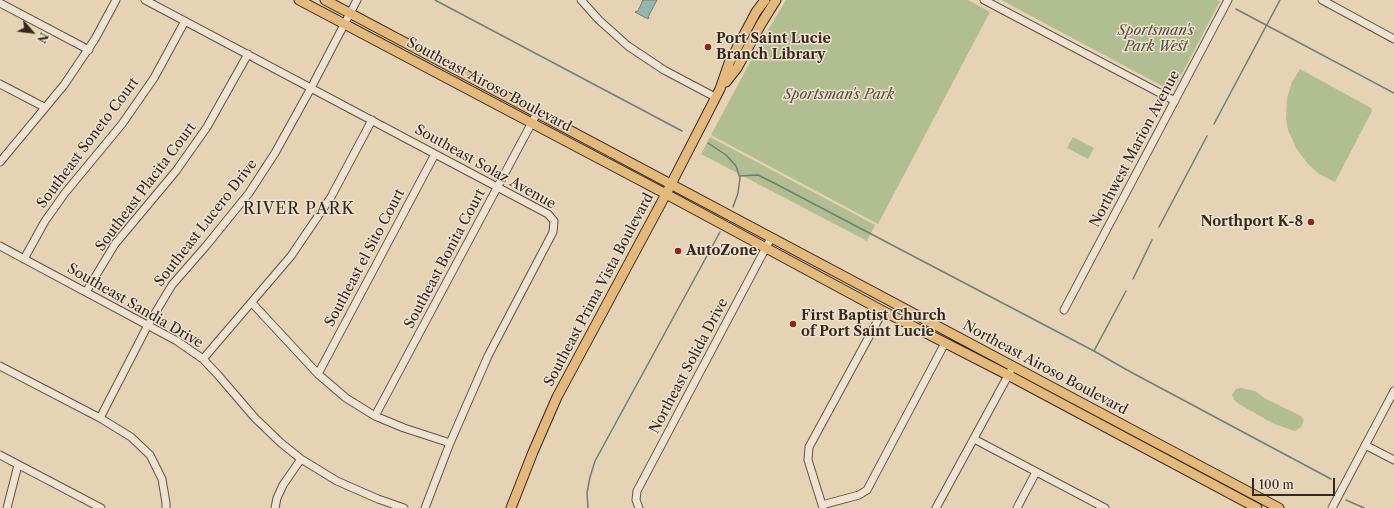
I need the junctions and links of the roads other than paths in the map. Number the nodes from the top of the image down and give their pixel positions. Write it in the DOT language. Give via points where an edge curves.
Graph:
graph roads {
  1 [pos="116,0"];
  2 [pos="145,0"];
  3 [pos="300,0"];
  4 [pos="325,0"];
  5 [pos="357,0"];
  6 [pos="581,0"];
  7 [pos="765,0"];
  8 [pos="776,0"];
  9 [pos="984,0"];
  10 [pos="1228,0"];
  11 [pos="1322,0"];
  12 [pos="1331,2"];
  13 [pos="0,3"];
  14 [pos="350,13"];
  15 [pos="185,22"];
  16 [pos="344,24"];
  17 [pos="1394,39"];
  18 [pos="88,50"];
  19 [pos="248,54"];
  20 [pos="442,62"];
  21 [pos="436,72"];
  22 [pos="0,84"];
  23 [pos="311,88"];
  24 [pos="718,93"];
  25 [pos="1175,101"];
  26 [pos="44,107"];
  27 [pos="537,113"];
  28 [pos="372,120"];
  29 [pos="531,123"];
  30 [pos="435,154"];
  31 [pos="0,162"];
  32 [pos="671,185"];
  33 [pos="498,188"];
  34 [pos="666,194"];
  35 [pos="771,238"];
  36 [pos="0,246"];
  37 [pos="766,248"];
  38 [pos="24,259"];
  39 [pos="86,292"];
  40 [pos="252,302"];
  41 [pos="1064,310"];
  42 [pos="883,311"];
  43 [pos="148,325"];
  44 [pos="945,343"];
  45 [pos="203,359"];
  46 [pos="0,366"];
  47 [pos="1013,366"];
  48 [pos="318,374"];
  49 [pos="1008,376"];
  50 [pos="1394,391"];
  51 [pos="375,416"];
  52 [pos="100,418"];
  53 [pos="974,439"];
  54 [pos="450,443"];
  55 [pos="1365,445"];
  56 [pos="0,455"];
  57 [pos="301,459"];
  58 [pos="1394,460"];
  59 [pos="18,464"];
  60 [pos="1036,472"];
  61 [pos="89,505"];
  62 [pos="822,506"];
  63 [pos="1252,507"];
  64 [pos="7,508"];
  65 [pos="101,508"];
  66 [pos="166,508"];
  67 [pos="275,508"];
  68 [pos="404,508"];
  69 [pos="425,508"];
  70 [pos="511,508"];
  71 [pos="639,508"];
  72 [pos="936,508"];
  73 [pos="1017,508"];
  74 [pos="1105,508"];
  75 [pos="1279,508"];
  76 [pos="1332,508"];
  1 -- 18 [label="street"];
  2 -- 15 [label="street, Southeast Solaz Avenue"];
  3 -- 16 [label="main road, Southeast Airoso Boulevard"];
  4 -- 14 [label="main road, Southeast Airoso Boulevard"];
  5 -- 14 [label="street, Southeast Lucero Drive"];
  6 -- 24 [label="street" via="628,46 664,70"];
  7 -- 24 [label="main road" via="729,63"];
  8 -- 24 [label="main road" via="737,68"];
  9 -- 25 [label="street"];
  10 -- 25 [label="street, Northwest Marion Avenue"];
  11 -- 12 [label="street"];
  12 -- 17 [label="street"];
  13 -- 18 [label="street"];
  14 -- 16 [label="street, Southeast Lucero Drive"];
  14 -- 20 [label="main road, Southeast Airoso Boulevard"];
  15 -- 19 [label="street, Southeast Solaz Avenue"];
  15 -- 38 [label="street, Southeast Soneto Court" via="154,78 122,124 64,193"];
  16 -- 21 [label="main road, Southeast Airoso Boulevard"];
  16 -- 23 [label="street, Southeast Lucero Drive"];
  18 -- 26 [label="street" via="64,85"];
  19 -- 23 [label="street, Southeast Solaz Avenue"];
  19 -- 39 [label="street, Southeast Placita Court" via="207,127 176,171 115,244"];
  20 -- 21 [label="main road"];
  20 -- 27 [label="main road, Southeast Airoso Boulevard"];
  21 -- 29 [label="main road, Southeast Airoso Boulevard"];
  22 -- 26 [label="street"];
  23 -- 28 [label="street, Southeast Solaz Avenue"];
  23 -- 43 [label="street, Southeast Lucero Drive" via="275,153 248,193 172,285"];
  24 -- 32 [label="main road, Southeast Prima Vista Boulevard"];
  25 -- 41 [label="street, Northwest Marion Avenue"];
  26 -- 31 [label="street"];
  27 -- 29 [label="street, Southeast Bonita Court"];
  27 -- 32 [label="main road, Southeast Airoso Boulevard"];
  28 -- 30 [label="street, Southeast Solaz Avenue"];
  28 -- 40 [label="street" via="331,197 291,256"];
  29 -- 33 [label="street, Southeast Bonita Court"];
  29 -- 34 [label="main road, Southeast Airoso Boulevard"];
  30 -- 33 [label="street, Southeast Solaz Avenue"];
  30 -- 48 [label="street, Southeast el Sito Court"];
  32 -- 34 [label="main road, Southeast Prima Vista Boulevard"];
  32 -- 35 [label="main road, Northeast Airoso Boulevard"];
  33 -- 51 [label="street, Southeast Bonita Court"];
  33 -- 54 [label="street, Southeast Solaz Avenue" via="548,214 554,221 553,232 488,356"];
  34 -- 37 [label="main road, Northeast Airoso Boulevard"];
  34 -- 70 [label="main road, Southeast Prima Vista Boulevard" via="557,397"];
  35 -- 37 [label="street, Northeast Solida Drive"];
  35 -- 47 [label="main road, Northeast Airoso Boulevard"];
  36 -- 38 [label="street, Southeast Sandia Drive"];
  37 -- 42 [label="main road, Northeast Airoso Boulevard"];
  37 -- 71 [label="street, Northeast Solida Drive" via="637,491 636,500"];
  38 -- 39 [label="street, Southeast Sandia Drive"];
  39 -- 43 [label="street, Southeast Sandia Drive"];
  40 -- 45 [label="street"];
  40 -- 48 [label="street"];
  42 -- 44 [label="main road, Northeast Airoso Boulevard"];
  42 -- 62 [label="street" via="810,447 808,460"];
  43 -- 45 [label="street, Southeast Sandia Drive"];
  43 -- 52 [label="street, Southeast Lucero Drive"];
  44 -- 49 [label="main road, Northeast Airoso Boulevard"];
  44 -- 62 [label="street" via="867,490"];
  45 -- 57 [label="street, Southeast Sandia Drive" via="255,418"];
  46 -- 52 [label="street"];
  47 -- 49 [label="street"];
  47 -- 75 [label="main road, Northeast Airoso Boulevard"];
  48 -- 51 [label="street" via="346,398"];
  49 -- 53 [label="street"];
  49 -- 63 [label="main road, Northeast Airoso Boulevard"];
  50 -- 55 [label="street"];
  51 -- 54 [label="street"];
  52 -- 66 [label="street" via="132,437 150,455 162,479"];
  53 -- 60 [label="street"];
  53 -- 72 [label="street"];
  54 -- 69 [label="street, Southeast Solaz Avenue"];
  55 -- 58 [label="street"];
  55 -- 76 [label="street"];
  56 -- 59 [label="street"];
  57 -- 67 [label="street" via="277,498"];
  57 -- 68 [label="street, Southeast Sandia Drive" via="337,481"];
  59 -- 61 [label="street"];
  59 -- 64 [label="street"];
  60 -- 73 [label="street"];
  60 -- 74 [label="street"];
  61 -- 65 [label="street"];
}
